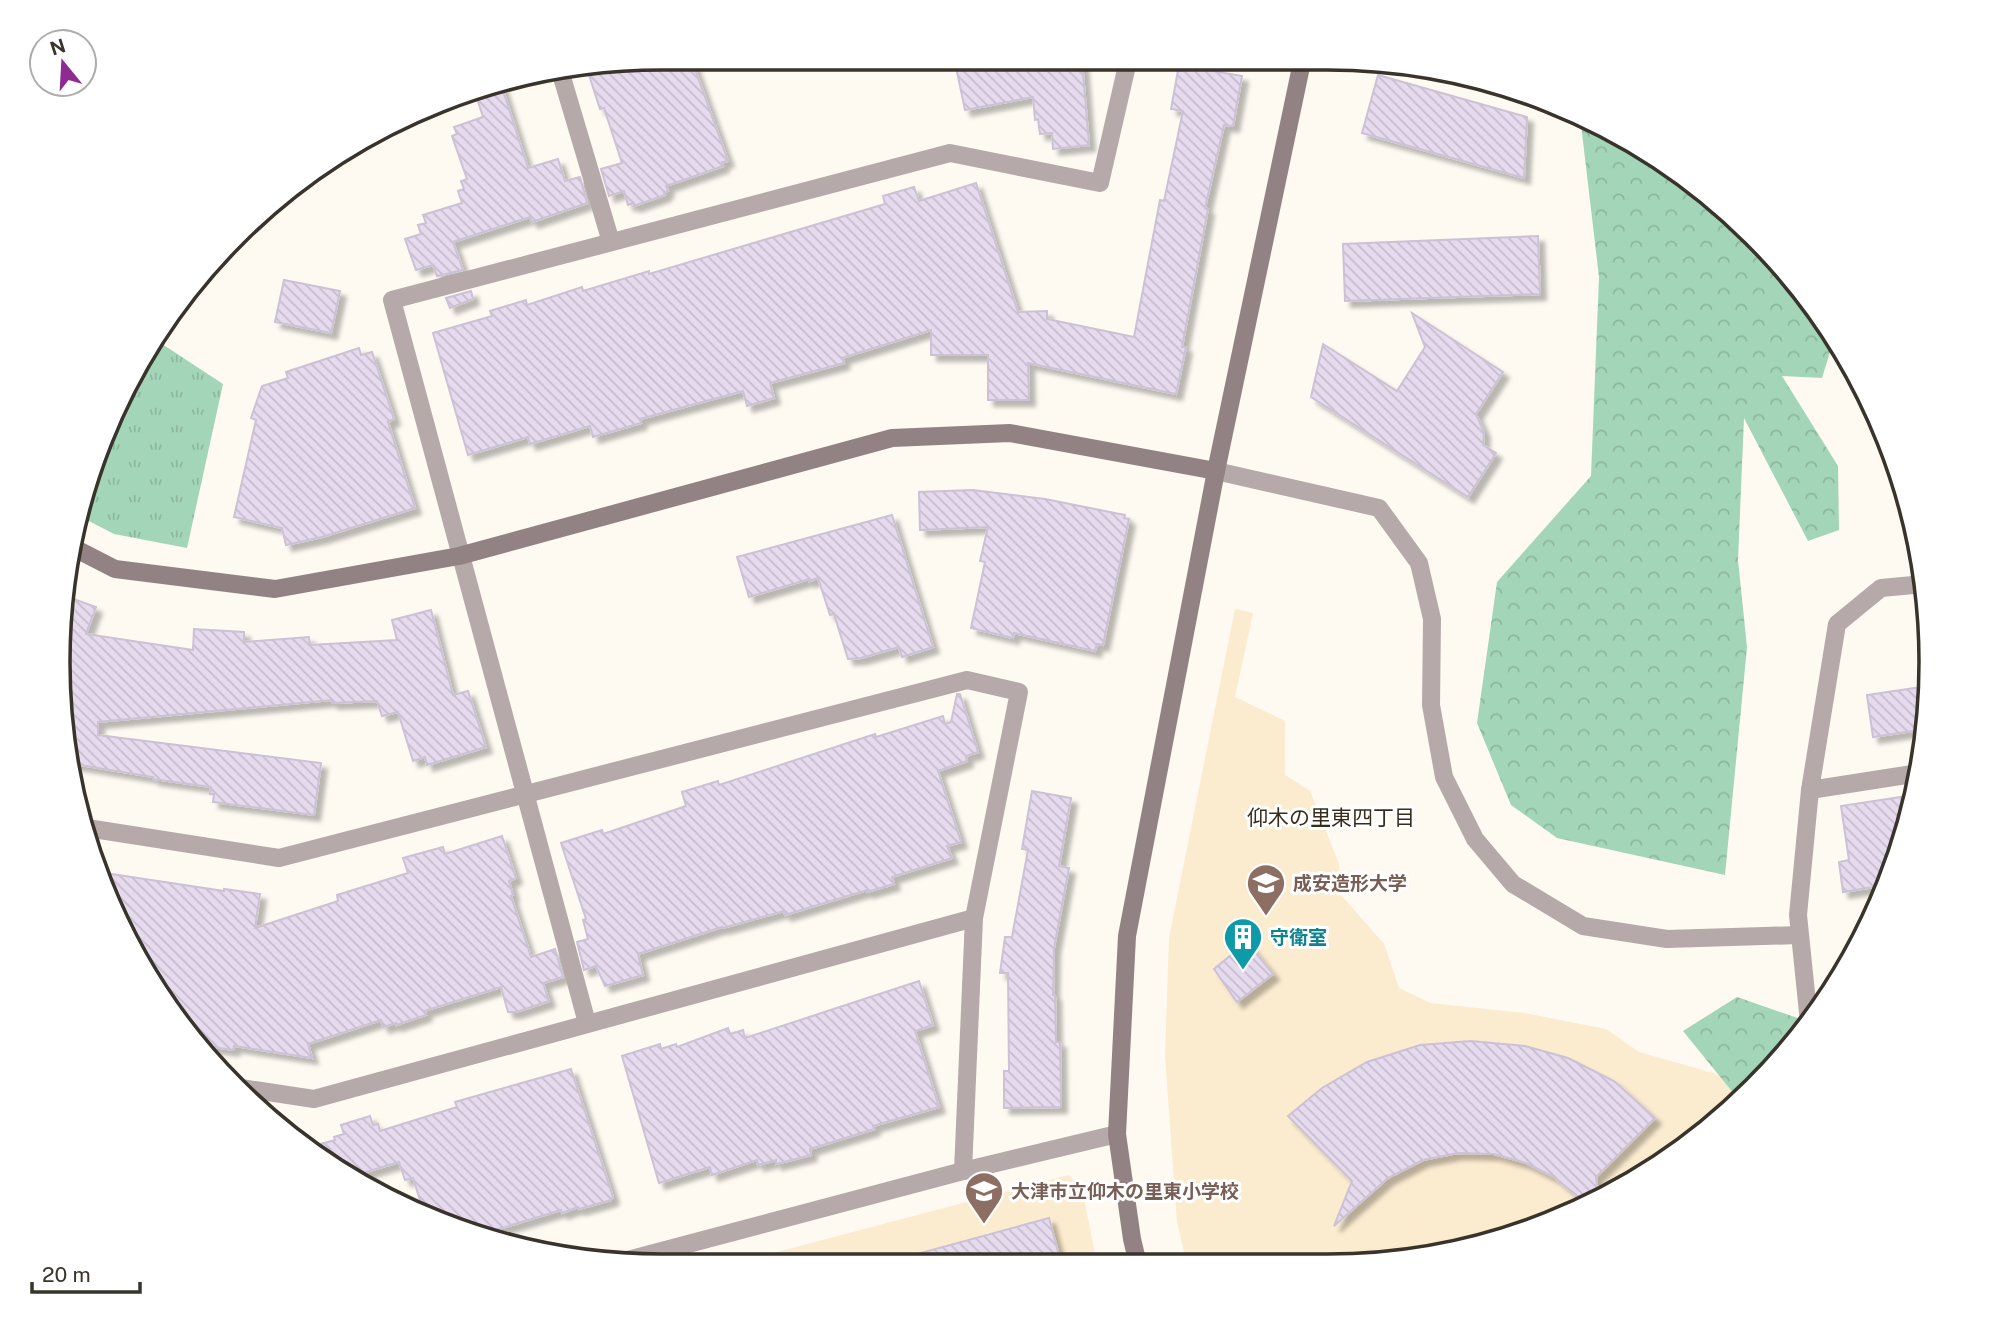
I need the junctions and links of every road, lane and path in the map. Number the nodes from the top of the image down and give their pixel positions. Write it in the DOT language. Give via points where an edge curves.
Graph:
graph roads {
  1 [pos="1126,70"];
  2 [pos="1300,70"];
  3 [pos="562,79"];
  4 [pos="611,243"];
  5 [pos="1216,471"];
  6 [pos="80,551"];
  7 [pos="459,556"];
  8 [pos="1914,584"];
  9 [pos="1908,775"];
  10 [pos="1810,790"];
  11 [pos="526,794"];
  12 [pos="94,829"];
  13 [pos="974,918"];
  14 [pos="1799,935"];
  15 [pos="1807,1007"];
  16 [pos="587,1023"];
  17 [pos="253,1090"];
  18 [pos="1117,1134"];
  19 [pos="963,1171"];
  20 [pos="651,1254"];
  21 [pos="1136,1254"];
  1 -- 4 [label="street" via="1100,183 950,153"];
  2 -- 5 [label="street"];
  3 -- 4 [label="street"];
  4 -- 7 [label="street" via="392,300"];
  5 -- 7 [label="street" via="1010,433 892,438"];
  5 -- 14 [label="street" via="1379,508 1419,563 1432,619 1431,705 1444,777 1475,839 1513,884 1583,926 1667,939"];
  5 -- 18 [label="street" via="1127,936"];
  6 -- 7 [label="street" via="115,569 275,589"];
  7 -- 11 [label="street"];
  8 -- 10 [label="street" via="1881,588 1837,624"];
  9 -- 10 [label="street"];
  10 -- 14 [label="street"];
  11 -- 12 [label="street" via="279,858"];
  11 -- 13 [label="street" via="967,680 1019,692"];
  11 -- 16 [label="street"];
  13 -- 16 [label="street"];
  13 -- 19 [label="street"];
  14 -- 15 [label="street"];
  16 -- 17 [label="street" via="314,1099"];
  18 -- 19 [label="street"];
  18 -- 21 [label="street"];
  19 -- 20 [label="street"];
}
